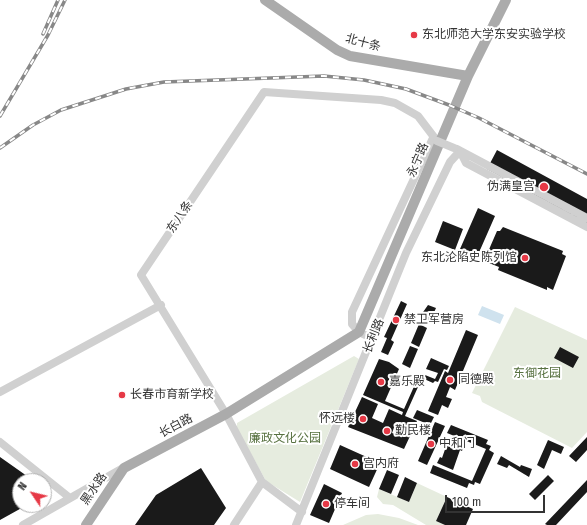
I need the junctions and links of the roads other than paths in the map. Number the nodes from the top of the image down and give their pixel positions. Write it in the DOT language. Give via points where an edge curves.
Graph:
graph roads {
  1 [pos="265,0"];
  2 [pos="506,0"];
  3 [pos="468,76"];
  4 [pos="435,139"];
  5 [pos="457,150"];
  6 [pos="587,218"];
  7 [pos="587,228"];
  8 [pos="161,305"];
  9 [pos="359,332"];
  10 [pos="373,338"];
  11 [pos="0,392"];
  12 [pos="226,414"];
  13 [pos="0,442"];
  14 [pos="124,468"];
  15 [pos="262,482"];
  16 [pos="70,498"];
  17 [pos="302,512"];
  18 [pos="23,525"];
  19 [pos="86,525"];
  20 [pos="234,525"];
  21 [pos="296,525"];
  1 -- 3 [label="main road, 北十条" via="337,50 350,56"];
  2 -- 3 [label="main road, 永宁路"];
  3 -- 9 [label="main road, 永宁路"];
  4 -- 5 [label="street, bridge"];
  4 -- 8 [label="street, 东八条" via="418,116 395,103 264,92 141,275"];
  4 -- 9 [label="street" via="352,312 352,324"];
  5 -- 6 [label="street"];
  5 -- 7 [label="street" via="466,163"];
  5 -- 10 [label="street, 长利路" via="406,253"];
  8 -- 11 [label="street"];
  8 -- 12 [label="street, 东八条"];
  9 -- 10 [label="street"];
  9 -- 12 [label="main road, 长白路"];
  10 -- 17 [label="street, 长利路"];
  12 -- 14 [label="main road, 长白路"];
  12 -- 15 [label="street, 东八条"];
  13 -- 16 [label="street"];
  14 -- 16 [label="street, 长白路"];
  14 -- 19 [label="main road, 黑水路"];
  15 -- 17 [label="street, 东八条"];
  15 -- 20 [label="street"];
  16 -- 18 [label="street, 长白路"];
  17 -- 21 [label="street, 长利路"];
}
